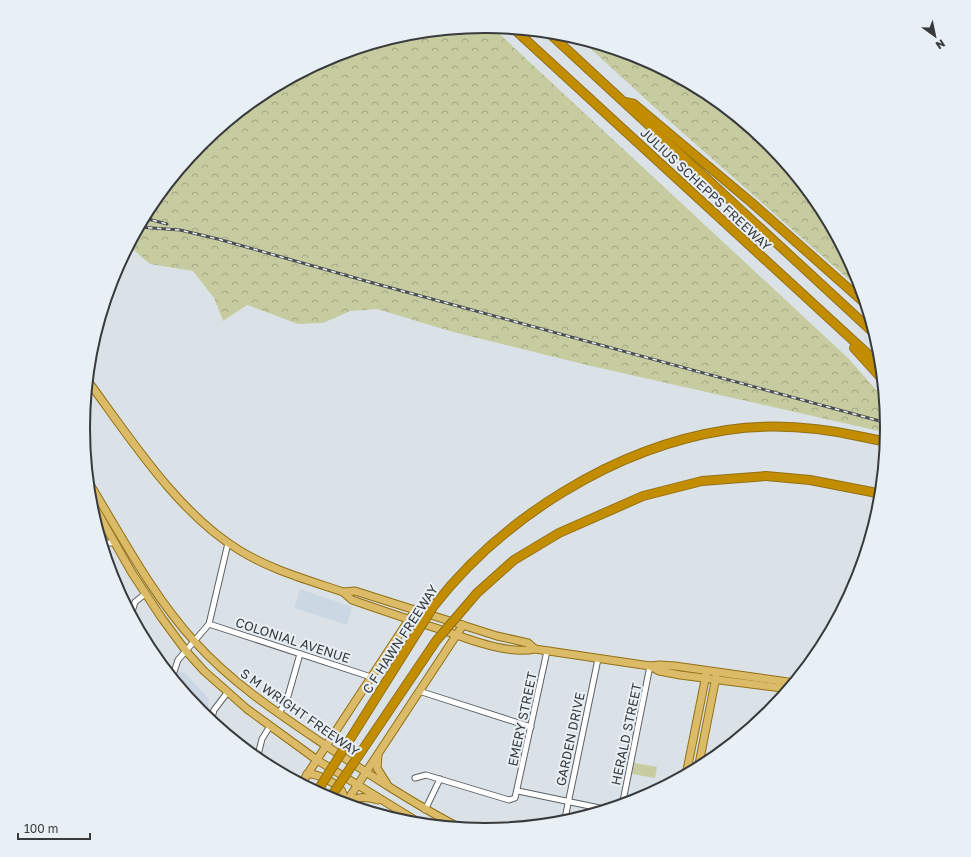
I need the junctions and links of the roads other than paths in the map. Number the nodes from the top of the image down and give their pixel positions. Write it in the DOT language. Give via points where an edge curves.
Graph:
graph roads {
  1 [pos="520,35"];
  2 [pos="556,40"];
  3 [pos="624,102"];
  4 [pos="859,299"];
  5 [pos="813,304"];
  6 [pos="868,328"];
  7 [pos="875,360"];
  8 [pos="877,374"];
  9 [pos="92,387"];
  10 [pos="881,441"];
  11 [pos="96,493"];
  12 [pos="876,493"];
  13 [pos="100,516"];
  14 [pos="107,543"];
  15 [pos="116,543"];
  16 [pos="228,543"];
  17 [pos="343,592"];
  18 [pos="145,594"];
  19 [pos="133,607"];
  20 [pos="416,609"];
  21 [pos="409,620"];
  22 [pos="209,624"];
  23 [pos="462,625"];
  24 [pos="456,635"];
  25 [pos="194,641"];
  26 [pos="534,649"];
  27 [pos="186,650"];
  28 [pos="547,651"];
  29 [pos="300,654"];
  30 [pos="598,659"];
  31 [pos="650,666"];
  32 [pos="174,671"];
  33 [pos="707,671"];
  34 [pos="717,672"];
  35 [pos="371,677"];
  36 [pos="705,679"];
  37 [pos="715,680"];
  38 [pos="789,682"];
  39 [pos="784,688"];
  40 [pos="419,691"];
  41 [pos="227,693"];
  42 [pos="213,714"];
  43 [pos="279,714"];
  44 [pos="270,726"];
  45 [pos="531,727"];
  46 [pos="326,746"];
  47 [pos="692,750"];
  48 [pos="259,752"];
  49 [pos="379,752"];
  50 [pos="701,752"];
  51 [pos="317,760"];
  52 [pos="700,760"];
  53 [pos="688,768"];
  54 [pos="365,772"];
  55 [pos="307,774"];
  56 [pos="415,778"];
  57 [pos="304,779"];
  58 [pos="440,779"];
  59 [pos="357,783"];
  60 [pos="320,787"];
  61 [pos="391,789"];
  62 [pos="518,791"];
  63 [pos="333,793"];
  64 [pos="343,798"];
  65 [pos="347,799"];
  66 [pos="623,799"];
  67 [pos="351,800"];
  68 [pos="383,801"];
  69 [pos="568,801"];
  70 [pos="598,808"];
  71 [pos="425,810"];
  72 [pos="408,816"];
  73 [pos="565,816"];
  74 [pos="449,822"];
  1 -- 5 [label="highway, JULIUS SCHEPPS FREEWAY"];
  2 -- 3 [label="highway, JULIUS SCHEPPS FREEWAY"];
  3 -- 4 [label="highway" via="634,104"];
  3 -- 6 [label="highway, JULIUS SCHEPPS FREEWAY"];
  5 -- 7 [label="highway, JULIUS SCHEPPS FREEWAY"];
  5 -- 8 [label="highway"];
  9 -- 16 [label="main road" via="183,504"];
  10 -- 60 [label="highway, C F HAWN FREEWAY, bridge" via="802,427 728,430 687,438 650,450 607,469 561,494 492,544 446,590"];
  11 -- 25 [label="main road, S M WRIGHT FREEWAY" via="152,586"];
  12 -- 63 [label="highway, bridge" via="810,480 766,476 702,481 643,496 559,532 514,560 477,593 436,641"];
  13 -- 15 [label="main road, S M WRIGHT FREEWAY"];
  14 -- 15 [label="street"];
  15 -- 18 [label="main road, S M WRIGHT FREEWAY"];
  16 -- 17 [label="main road" via="274,568"];
  16 -- 22 [label="street"];
  17 -- 20 [label="main road" via="355,591"];
  17 -- 21 [label="main road" via="352,600"];
  18 -- 19 [label="street" via="135,602"];
  18 -- 27 [label="main road, S M WRIGHT FREEWAY"];
  20 -- 21 [label="main road, C F HAWN FREEWAY"];
  20 -- 23 [label="main road"];
  21 -- 24 [label="main road"];
  21 -- 35 [label="main road, C F HAWN FREEWAY"];
  22 -- 25 [label="street"];
  22 -- 29 [label="street, COLONIAL AVENUE"];
  23 -- 24 [label="main road"];
  23 -- 26 [label="main road" via="528,643"];
  24 -- 26 [label="main road" via="526,651"];
  24 -- 40 [label="main road"];
  25 -- 27 [label="street"];
  25 -- 43 [label="main road, S M WRIGHT FREEWAY" via="236,682"];
  26 -- 28 [label="main road"];
  27 -- 32 [label="street" via="176,663"];
  27 -- 41 [label="main road, S M WRIGHT FREEWAY"];
  28 -- 30 [label="main road"];
  28 -- 45 [label="street, EMERY STREET"];
  29 -- 35 [label="street, COLONIAL AVENUE"];
  29 -- 43 [label="street" via="288,696"];
  30 -- 31 [label="main road"];
  30 -- 69 [label="street, GARDEN DRIVE"];
  31 -- 33 [label="main road" via="660,664"];
  31 -- 36 [label="main road" via="659,671"];
  31 -- 66 [label="street, HERALD STREET"];
  33 -- 34 [label="main road"];
  33 -- 36 [label="main road"];
  34 -- 37 [label="main road"];
  34 -- 38 [label="main road"];
  35 -- 46 [label="main road, C F HAWN FREEWAY"];
  36 -- 37 [label="main road"];
  36 -- 47 [label="main road"];
  37 -- 39 [label="main road"];
  37 -- 50 [label="main road"];
  40 -- 45 [label="street"];
  40 -- 49 [label="main road"];
  41 -- 42 [label="street"];
  41 -- 44 [label="main road, S M WRIGHT FREEWAY"];
  43 -- 46 [label="main road, S M WRIGHT FREEWAY"];
  44 -- 48 [label="street" via="262,739"];
  44 -- 51 [label="main road, S M WRIGHT FREEWAY"];
  45 -- 62 [label="street, EMERY STREET"];
  46 -- 51 [label="main road, C F HAWN FREEWAY"];
  46 -- 54 [label="main road, S M WRIGHT FREEWAY"];
  47 -- 50 [label="main road"];
  47 -- 53 [label="main road"];
  49 -- 54 [label="main road"];
  49 -- 61 [label="main road" via="377,768"];
  50 -- 52 [label="main road"];
  51 -- 55 [label="main road, C F HAWN FREEWAY"];
  51 -- 59 [label="main road, S M WRIGHT FREEWAY"];
  54 -- 59 [label="main road"];
  54 -- 61 [label="main road, S M WRIGHT FREEWAY"];
  55 -- 57 [label="main road, C F HAWN FREEWAY"];
  55 -- 64 [label="main road" via="320,775 341,790"];
  56 -- 58 [label="street" via="426,775"];
  58 -- 62 [label="street" via="509,800 515,798"];
  58 -- 71 [label="street"];
  59 -- 65 [label="main road"];
  59 -- 68 [label="main road, S M WRIGHT FREEWAY"];
  61 -- 71 [label="main road, S M WRIGHT FREEWAY"];
  62 -- 69 [label="street"];
  67 -- 68 [label="main road" via="359,797"];
  68 -- 72 [label="main road, S M WRIGHT FREEWAY"];
  69 -- 70 [label="street"];
  69 -- 73 [label="street, GARDEN DRIVE"];
  71 -- 74 [label="main road, S M WRIGHT FREEWAY"];
}
